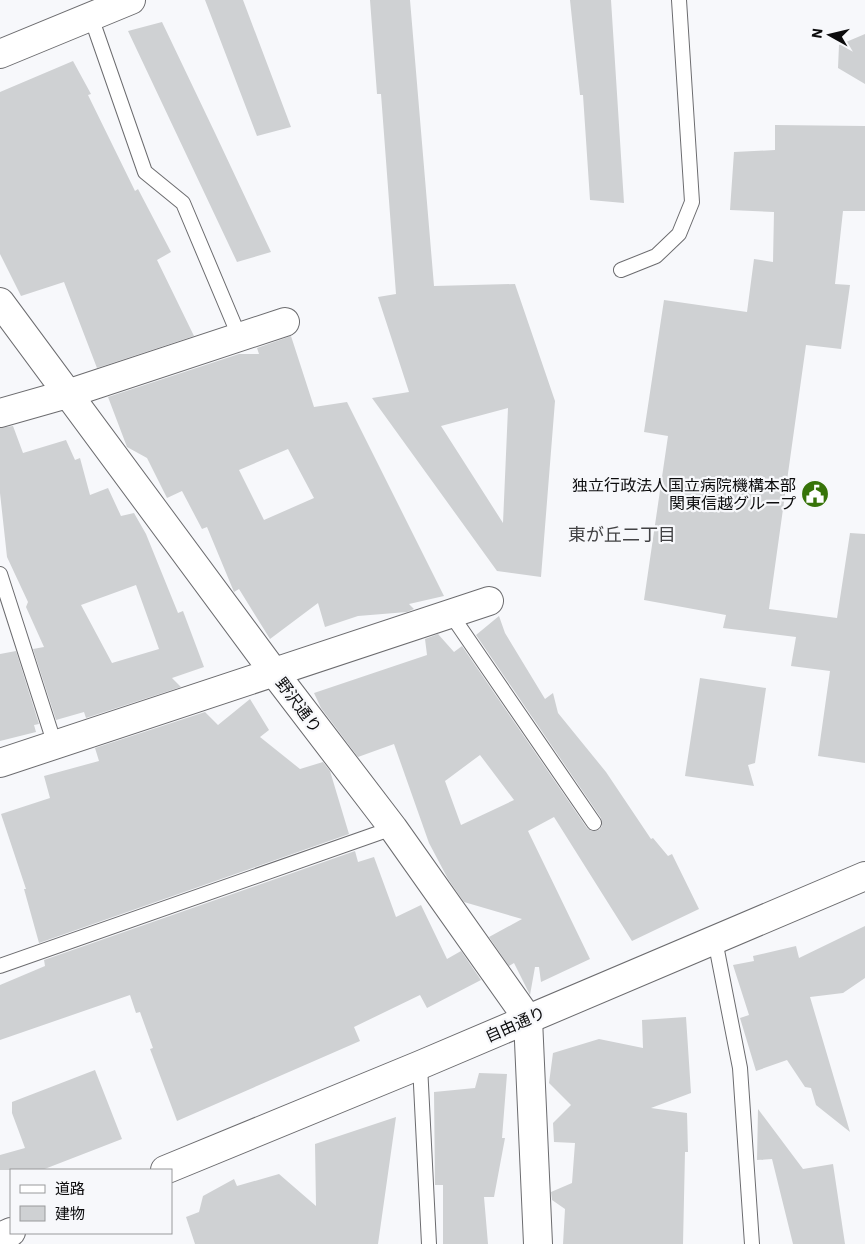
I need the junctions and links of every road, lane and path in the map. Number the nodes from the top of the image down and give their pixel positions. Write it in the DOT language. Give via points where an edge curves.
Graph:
graph roads {
  1 [pos="131,0"];
  2 [pos="679,0"];
  3 [pos="91,17"];
  4 [pos="0,54"];
  5 [pos="621,270"];
  6 [pos="0,302"];
  7 [pos="285,322"];
  8 [pos="239,336"];
  9 [pos="67,394"];
  10 [pos="0,413"];
  11 [pos="0,574"];
  12 [pos="489,601"];
  13 [pos="450,613"];
  14 [pos="273,671"];
  15 [pos="55,745"];
  16 [pos="0,763"];
  17 [pos="594,823"];
  18 [pos="393,828"];
  19 [pos="865,876"];
  20 [pos="715,940"];
  21 [pos="0,966"];
  22 [pos="528,1019"];
  23 [pos="420,1065"];
  24 [pos="167,1169"];
  25 [pos="429,1244"];
  26 [pos="538,1244"];
  27 [pos="752,1244"];
  1 -- 3 [label="street"];
  2 -- 5 [label="lane" via="692,202 679,234 656,256"];
  3 -- 4 [label="street"];
  3 -- 8 [label="lane" via="145,172 183,203"];
  6 -- 9 [label="street, 野沢通り"];
  7 -- 8 [label="street"];
  8 -- 9 [label="street"];
  9 -- 10 [label="street"];
  9 -- 14 [label="street, 野沢通り"];
  11 -- 15 [label="lane"];
  12 -- 13 [label="street"];
  13 -- 14 [label="street"];
  13 -- 17 [label="lane"];
  14 -- 15 [label="street"];
  14 -- 18 [label="street, 野沢通り"];
  15 -- 16 [label="street"];
  18 -- 21 [label="lane"];
  18 -- 22 [label="street, 野沢通り"];
  19 -- 20 [label="street, 自由通り"];
  20 -- 22 [label="street, 自由通り"];
  20 -- 27 [label="lane" via="740,1068"];
  22 -- 23 [label="street, 自由通り"];
  22 -- 26 [label="street"];
  23 -- 24 [label="street, 自由通り"];
  23 -- 25 [label="lane"];
}
